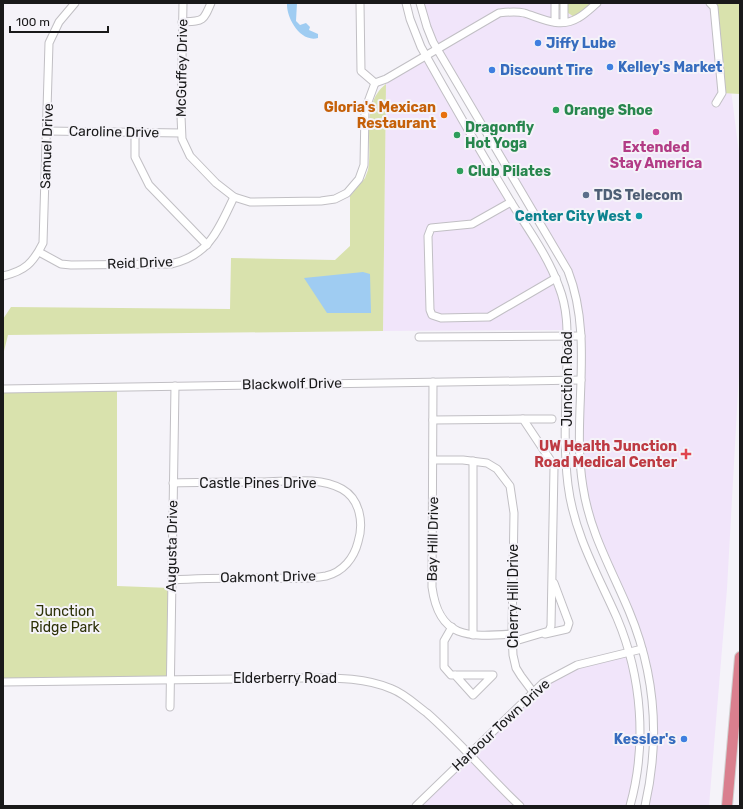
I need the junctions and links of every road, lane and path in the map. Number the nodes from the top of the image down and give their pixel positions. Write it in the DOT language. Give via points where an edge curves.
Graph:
graph roads {
  1 [pos="75,3"];
  2 [pos="183,3"];
  3 [pos="211,3"];
  4 [pos="360,3"];
  5 [pos="406,3"];
  6 [pos="420,3"];
  7 [pos="555,3"];
  8 [pos="564,3"];
  9 [pos="597,3"];
  10 [pos="710,3"];
  11 [pos="182,22"];
  12 [pos="556,22"];
  13 [pos="564,22"];
  14 [pos="437,49"];
  15 [pos="425,56"];
  16 [pos="375,83"];
  17 [pos="716,103"];
  18 [pos="48,131"];
  19 [pos="135,132"];
  20 [pos="181,133"];
  21 [pos="234,197"];
  22 [pos="511,202"];
  23 [pos="207,245"];
  24 [pos="39,252"];
  25 [pos="3,276"];
  26 [pos="556,278"];
  27 [pos="567,336"];
  28 [pos="581,336"];
  29 [pos="419,338"];
  30 [pos="567,380"];
  31 [pos="580,380"];
  32 [pos="433,382"];
  33 [pos="175,386"];
  34 [pos="3,389"];
  35 [pos="523,419"];
  36 [pos="552,419"];
  37 [pos="433,420"];
  38 [pos="433,460"];
  39 [pos="473,461"];
  40 [pos="173,483"];
  41 [pos="360,530"];
  42 [pos="552,579"];
  43 [pos="172,580"];
  44 [pos="452,627"];
  45 [pos="512,634"];
  46 [pos="544,634"];
  47 [pos="473,635"];
  48 [pos="512,642"];
  49 [pos="642,648"];
  50 [pos="629,652"];
  51 [pos="740,656"];
  52 [pos="455,675"];
  53 [pos="169,680"];
  54 [pos="3,682"];
  55 [pos="533,692"];
  56 [pos="170,707"];
  57 [pos="470,754"];
  58 [pos="416,806"];
  59 [pos="520,806"];
  60 [pos="630,806"];
  61 [pos="645,806"];
  62 [pos="727,806"];
  1 -- 18 [label="street, Samuel Drive" via="59,22 49,42"];
  2 -- 11 [label="street, McGuffey Drive"];
  3 -- 11 [label="street" via="201,22"];
  4 -- 16 [label="street" via="361,71"];
  5 -- 15 [label="street, Junction Road"];
  6 -- 14 [label="street, Junction Road" via="426,27"];
  7 -- 12 [label="street"];
  8 -- 13 [label="street"];
  9 -- 13 [label="street" via="578,19"];
  10 -- 17 [label="street" via="714,7 722,93"];
  11 -- 20 [label="street, McGuffey Drive"];
  12 -- 13 [label="street"];
  12 -- 14 [label="street" via="523,13 499,13"];
  14 -- 15 [label="street"];
  14 -- 28 [label="street, Junction Road" via="568,271 577,297"];
  15 -- 16 [label="street"];
  15 -- 22 [label="street, Junction Road"];
  16 -- 21 [label="street" via="365,110 364,165 359,179 347,193 321,201 250,202"];
  18 -- 19 [label="street, Caroline Drive"];
  18 -- 24 [label="street, Samuel Drive" via="43,243"];
  19 -- 20 [label="street, Caroline Drive"];
  19 -- 23 [label="street" via="135,157 149,185"];
  20 -- 21 [label="street" via="190,156 216,183"];
  21 -- 23 [label="street, Reid Drive" via="215,235"];
  22 -- 26 [label="street, Junction Road"];
  22 -- 26 [label="street" via="472,224 430,228 430,310 436,318 490,317"];
  23 -- 24 [label="street, Reid Drive" via="192,257 171,264 71,265 61,264"];
  24 -- 25 [label="street" via="20,272"];
  26 -- 27 [label="street, Junction Road" via="566,313"];
  27 -- 28 [label="street"];
  27 -- 29 [label="street"];
  27 -- 30 [label="street, Junction Road"];
  28 -- 31 [label="street, Junction Road"];
  30 -- 31 [label="street, Blackwolf Drive"];
  30 -- 32 [label="street, Blackwolf Drive"];
  30 -- 50 [label="street, Junction Road" via="567,461 572,508 585,549 617,618"];
  31 -- 49 [label="street, Junction Road" via="580,467 586,503 599,548 628,610"];
  32 -- 33 [label="street, Blackwolf Drive"];
  32 -- 37 [label="street, Bay Hill Drive"];
  33 -- 34 [label="street, Blackwolf Drive"];
  33 -- 40 [label="street, Augusta Drive"];
  35 -- 36 [label="street"];
  35 -- 37 [label="street"];
  35 -- 42 [label="street" via="554,468"];
  37 -- 38 [label="street, Bay Hill Drive"];
  38 -- 39 [label="street"];
  38 -- 44 [label="street, Bay Hill Drive" via="432,587 440,617"];
  39 -- 45 [label="street, Cherry Hill Drive" via="487,463 497,469 510,486 512,494"];
  39 -- 47 [label="street"];
  40 -- 41 [label="street, Castle Pines Drive" via="328,483 352,497 360,511"];
  40 -- 43 [label="street, Augusta Drive"];
  41 -- 43 [label="street, Oakmont Drive" via="354,554 346,565 327,576 293,579"];
  42 -- 46 [label="street" via="551,626"];
  42 -- 46 [label="street" via="569,623 567,629"];
  43 -- 53 [label="street, Augusta Drive"];
  44 -- 47 [label="street, Bay Hill Drive"];
  44 -- 52 [label="street" via="444,641 444,667 451,675"];
  45 -- 47 [label="street, Bay Hill Drive"];
  45 -- 48 [label="street, Cherry Hill Drive"];
  46 -- 48 [label="street"];
  48 -- 55 [label="street, Cherry Hill Drive" via="516,668"];
  49 -- 50 [label="street, Harbour Town Drive"];
  49 -- 61 [label="street, Junction Road" via="651,686 654,720 652,763"];
  50 -- 55 [label="street, Harbour Town Drive" via="577,665 558,673"];
  50 -- 60 [label="street, Junction Road" via="640,721 638,762"];
  51 -- 62 [label="highway"];
  52 -- 52 [label="street" via="473,695 493,675 461,676"];
  53 -- 54 [label="street, Elderberry Road"];
  53 -- 56 [label="street, Augusta Drive"];
  53 -- 57 [label="street, Elderberry Road" via="344,678 367,681 393,689 411,700"];
  55 -- 57 [label="street, Harbour Town Drive"];
  57 -- 58 [label="street, Harbour Town Drive"];
  57 -- 59 [label="street, Elderberry Road"];
}
